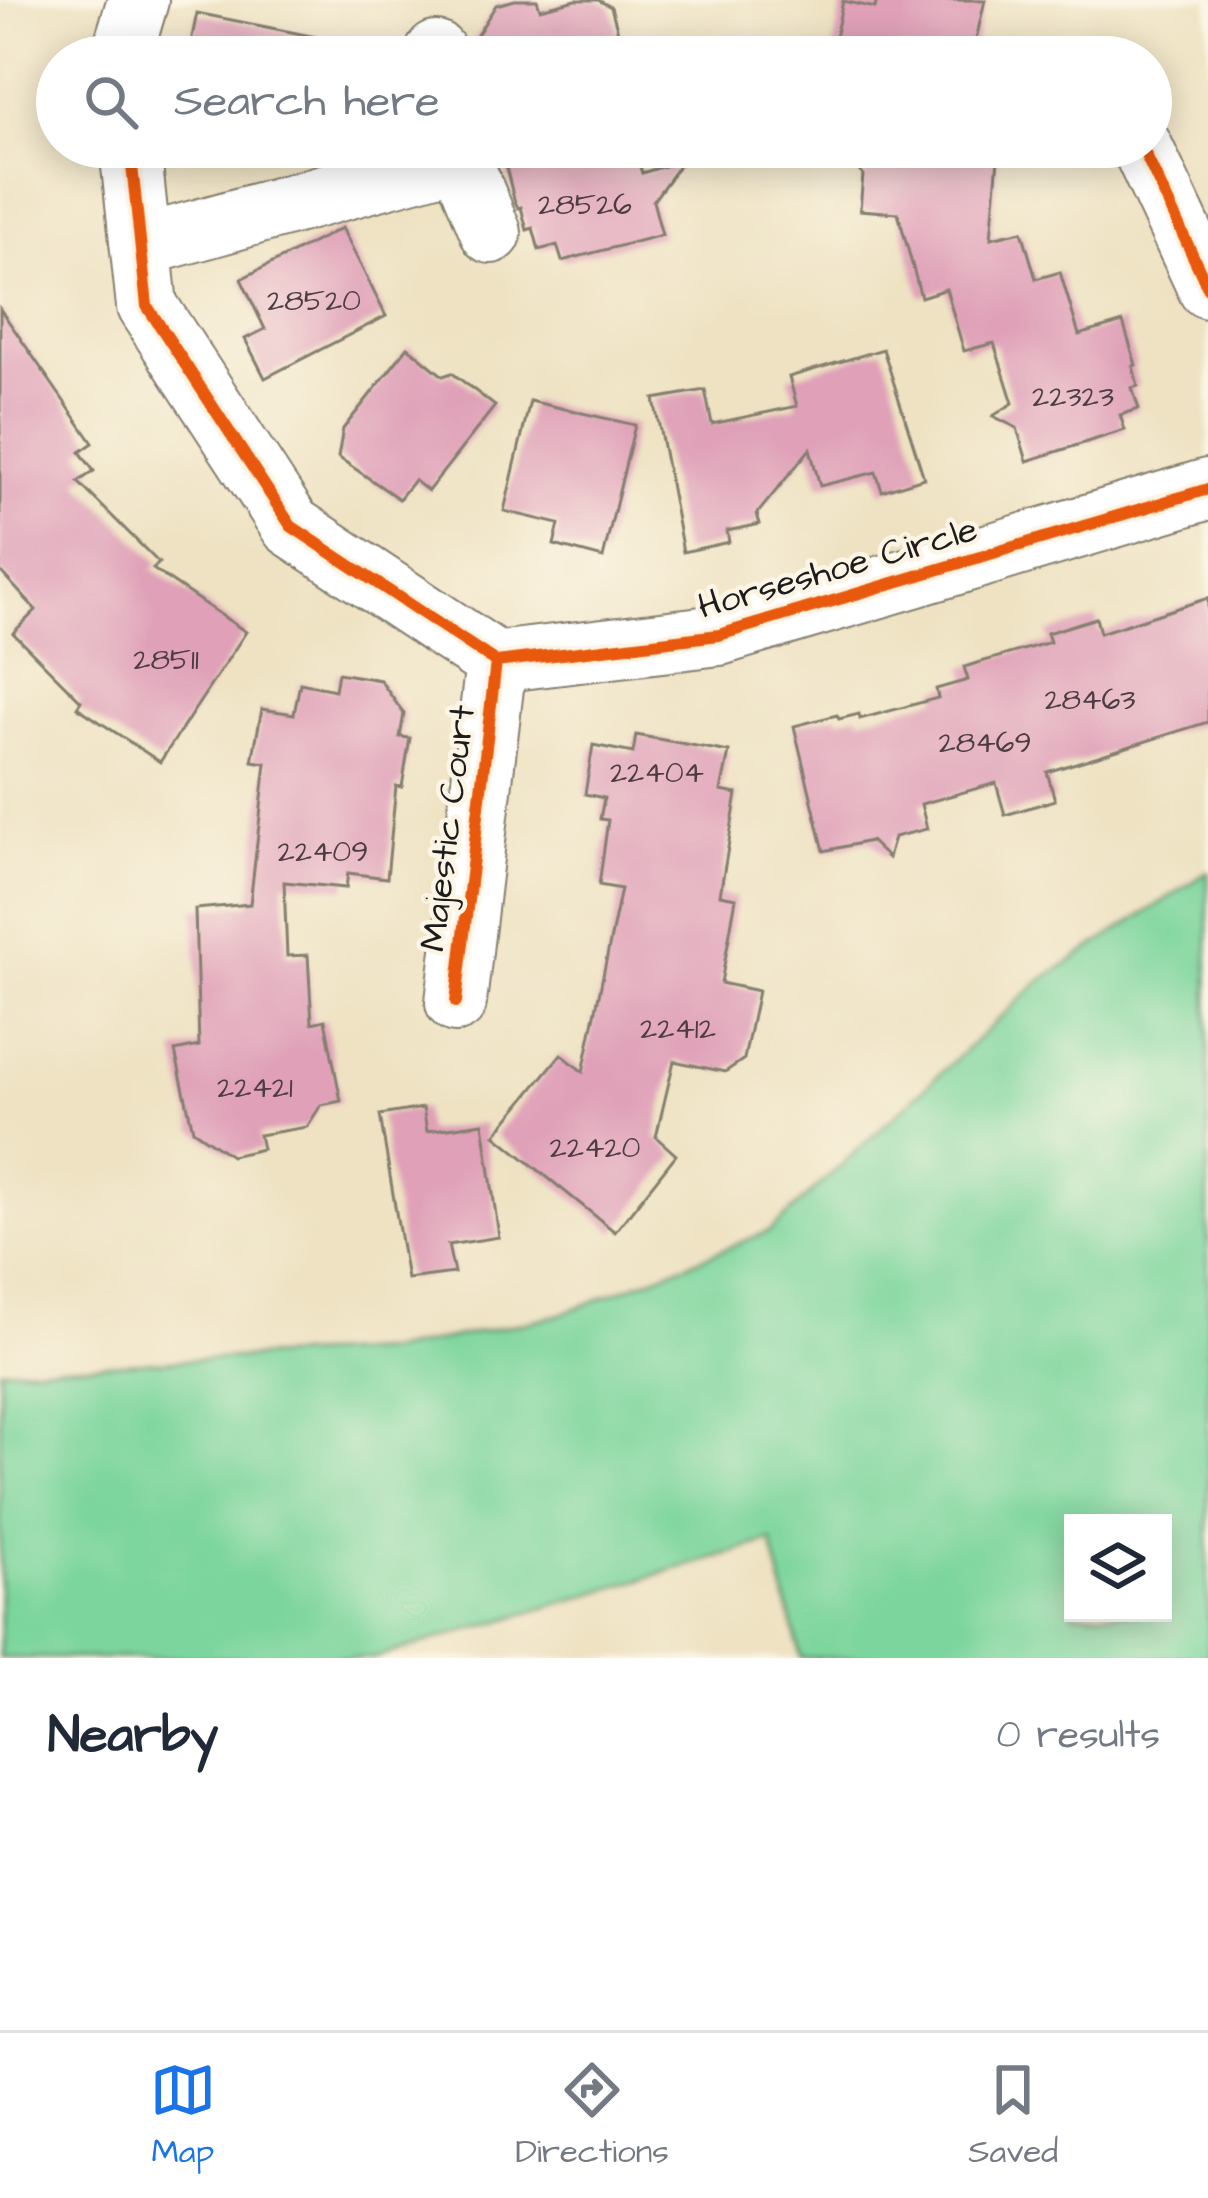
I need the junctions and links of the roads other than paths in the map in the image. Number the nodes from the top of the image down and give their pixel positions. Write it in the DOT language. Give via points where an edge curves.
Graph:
graph roads {
  1 [pos="138,0"];
  2 [pos="127,36"];
  3 [pos="132,168"];
  4 [pos="404,168"];
  5 [pos="465,168"];
  6 [pos="1152,168"];
  7 [pos="491,233"];
  8 [pos="141,246"];
  9 [pos="1208,288"];
  10 [pos="1208,489"];
  11 [pos="496,662"];
  12 [pos="455,1002"];
  1 -- 2 [label="street"];
  3 -- 8 [label="street"];
  4 -- 8 [label="street"];
  5 -- 7 [label="street"];
  6 -- 9 [label="street"];
  8 -- 11 [label="street" via="147,306 291,526"];
  10 -- 11 [label="street, Horseshoe Circle" via="718,635"];
  11 -- 12 [label="street, Majestic Court"];
}
